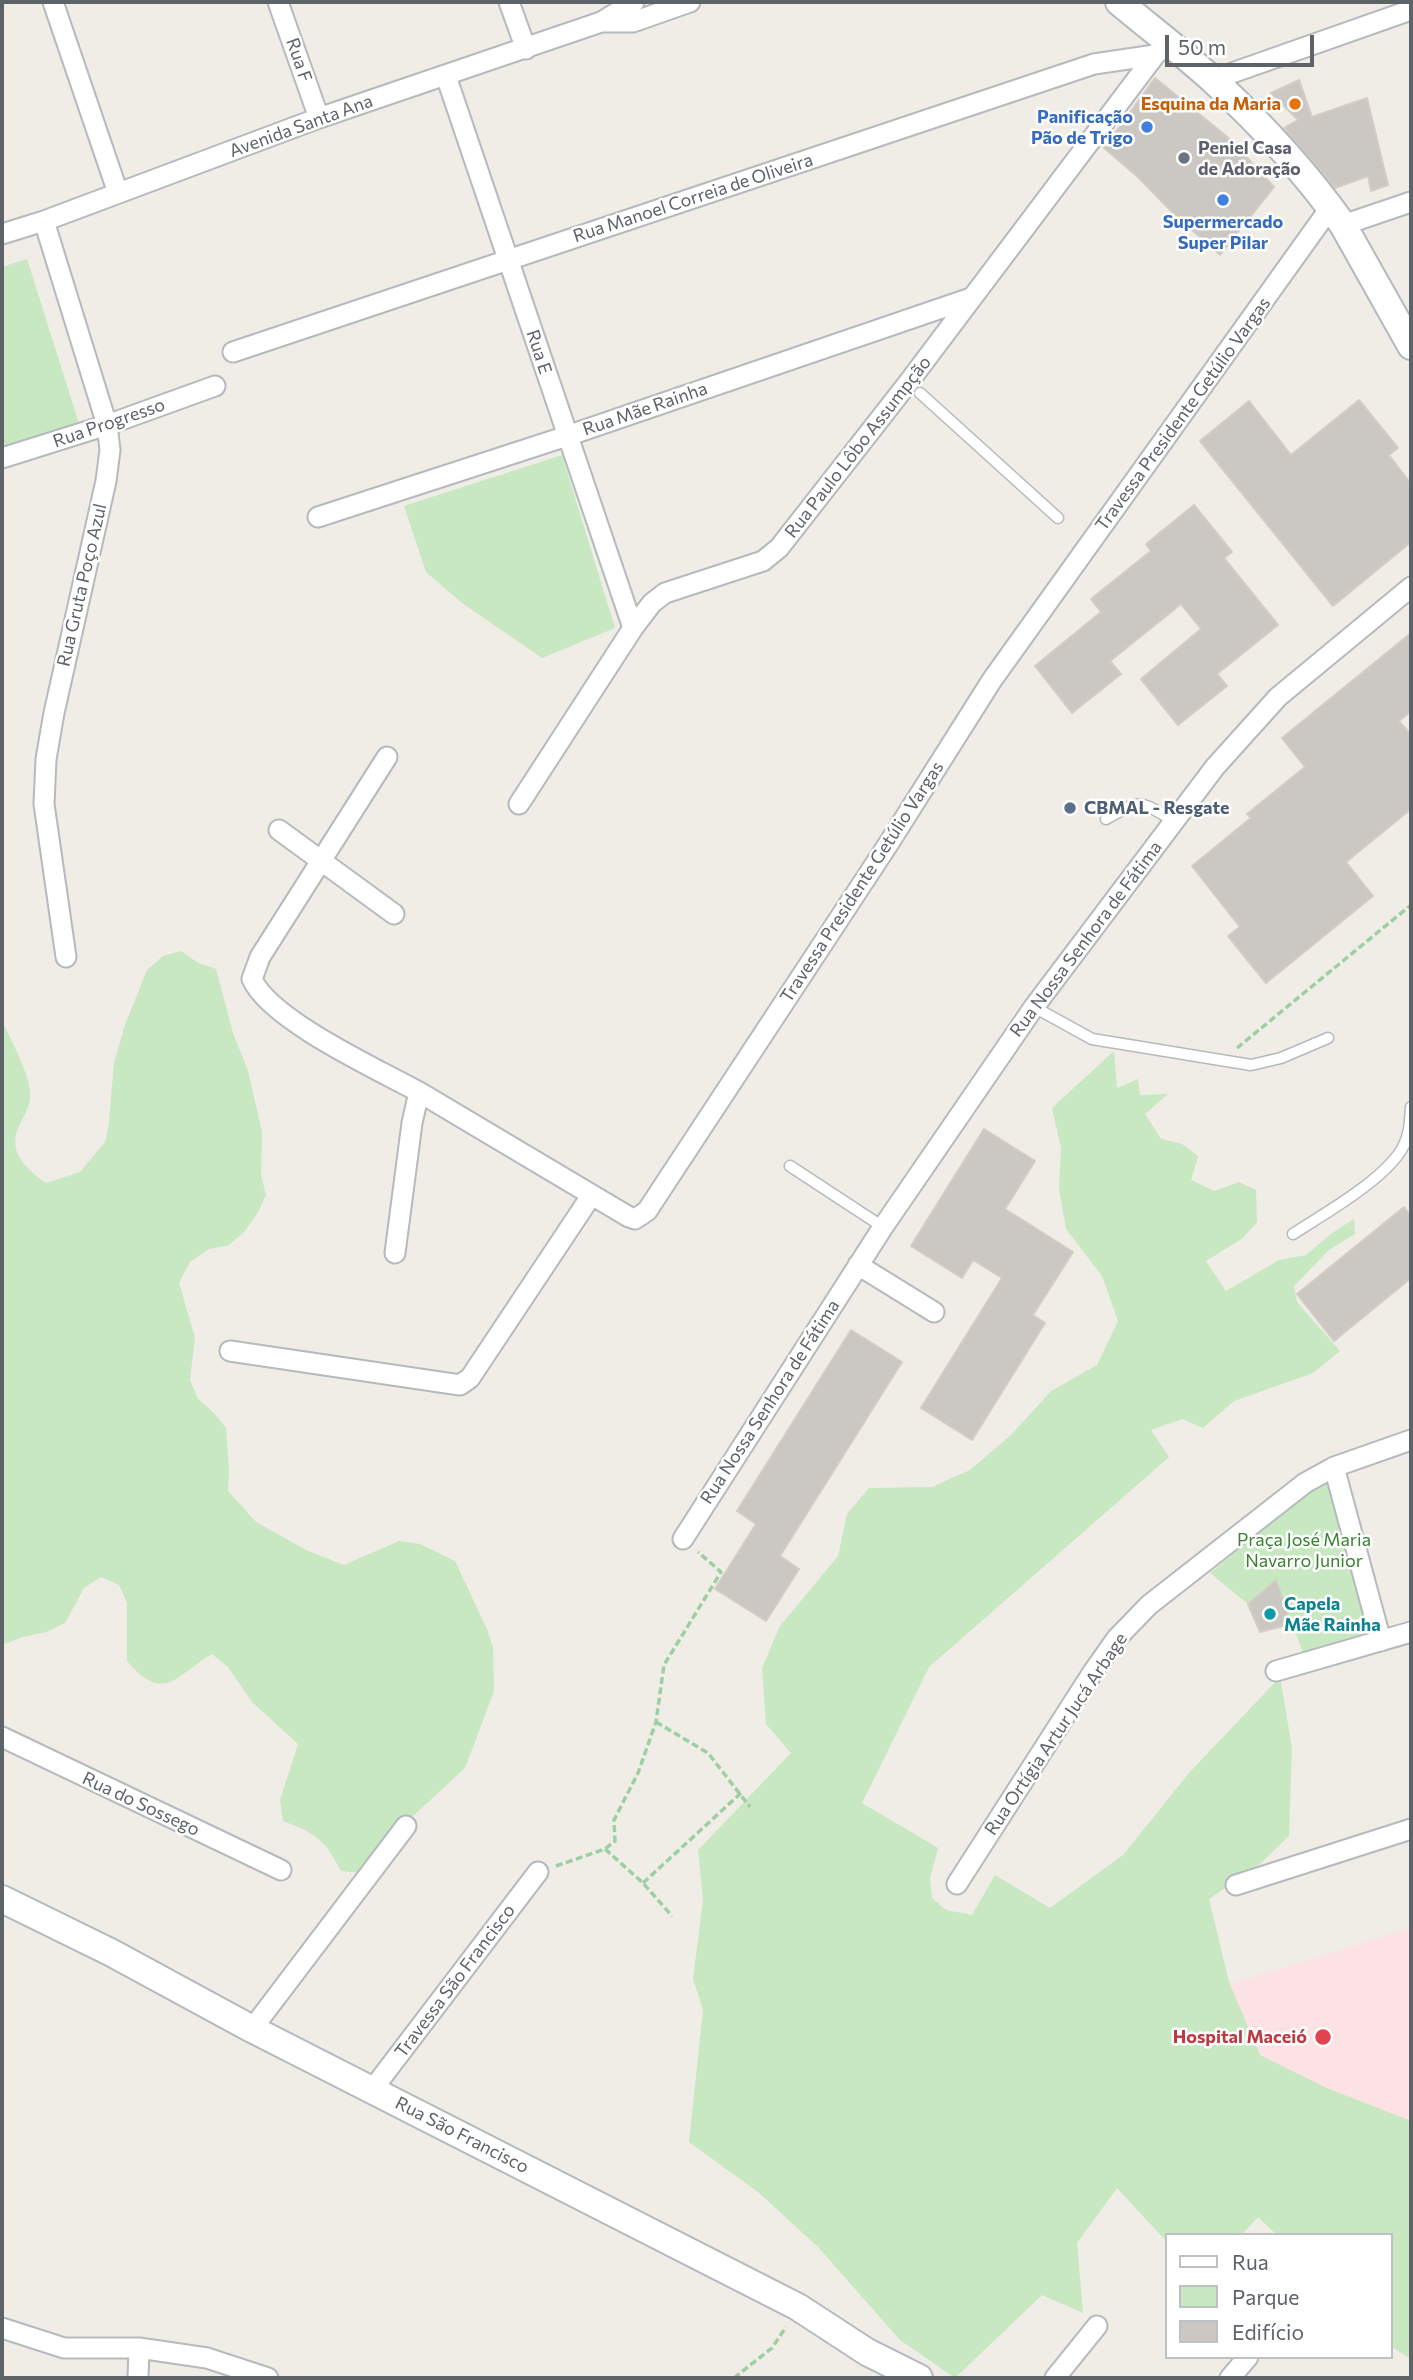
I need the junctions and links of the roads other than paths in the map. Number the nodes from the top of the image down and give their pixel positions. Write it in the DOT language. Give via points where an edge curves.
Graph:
graph roads {
  1 [pos="54,2"];
  2 [pos="278,2"];
  3 [pos="509,2"];
  4 [pos="635,2"];
  5 [pos="690,2"];
  6 [pos="1119,2"];
  7 [pos="1411,10"];
  8 [pos="601,22"];
  9 [pos="526,49"];
  10 [pos="1162,49"];
  11 [pos="446,76"];
  12 [pos="1212,79"];
  13 [pos="319,118"];
  14 [pos="118,193"];
  15 [pos="1411,202"];
  16 [pos="1337,216"];
  17 [pos="44,221"];
  18 [pos="2,234"];
  19 [pos="509,259"];
  20 [pos="971,298"];
  21 [pos="1411,346"];
  22 [pos="233,352"];
  23 [pos="215,386"];
  24 [pos="914,388"];
  25 [pos="107,425"];
  26 [pos="567,436"];
  27 [pos="2,458"];
  28 [pos="318,517"];
  29 [pos="1058,518"];
  30 [pos="1411,587"];
  31 [pos="633,628"];
  32 [pos="387,757"];
  33 [pos="519,804"];
  34 [pos="1106,819"];
  35 [pos="1174,821"];
  36 [pos="279,830"];
  37 [pos="321,863"];
  38 [pos="394,914"];
  39 [pos="66,957"];
  40 [pos="1034,1007"];
  41 [pos="1328,1038"];
  42 [pos="419,1092"];
  43 [pos="1411,1107"];
  44 [pos="790,1167"];
  45 [pos="592,1196"];
  46 [pos="883,1227"];
  47 [pos="1293,1234"];
  48 [pos="395,1253"];
  49 [pos="858,1265"];
  50 [pos="934,1312"];
  51 [pos="230,1351"];
  52 [pos="1411,1440"];
  53 [pos="1334,1466"];
  54 [pos="683,1539"];
  55 [pos="1411,1632"];
  56 [pos="1381,1641"];
  57 [pos="1276,1671"];
  58 [pos="2,1737"];
  59 [pos="406,1826"];
  60 [pos="1411,1829"];
  61 [pos="281,1870"];
  62 [pos="538,1872"];
  63 [pos="957,1884"];
  64 [pos="1236,1885"];
  65 [pos="2,1899"];
  66 [pos="252,2029"];
  67 [pos="372,2090"];
  68 [pos="1097,2326"];
  69 [pos="2,2328"];
  70 [pos="139,2348"];
  71 [pos="867,2352"];
  72 [pos="1246,2359"];
  73 [pos="138,2378"];
  74 [pos="268,2378"];
  75 [pos="882,2378"];
  76 [pos="919,2378"];
  77 [pos="1055,2378"];
  78 [pos="1230,2378"];
  1 -- 14 [label="street"];
  2 -- 13 [label="street, Rua F"];
  3 -- 9 [label="street"];
  4 -- 8 [label="street, Avenida Santa Ana"];
  5 -- 8 [label="street, Avenida Santa Ana" via="633,22"];
  6 -- 10 [label="street"];
  7 -- 12 [label="street"];
  8 -- 9 [label="street, Avenida Santa Ana"];
  9 -- 11 [label="street, Avenida Santa Ana"];
  10 -- 12 [label="street"];
  10 -- 19 [label="street, Rua Manoel Correia de Oliveira" via="1094,64"];
  10 -- 20 [label="street, Rua Paulo Lôbo Assumpção"];
  11 -- 13 [label="street, Avenida Santa Ana"];
  11 -- 19 [label="street, Rua E"];
  12 -- 16 [label="street"];
  13 -- 14 [label="street, Avenida Santa Ana"];
  14 -- 17 [label="street, Avenida Santa Ana"];
  15 -- 16 [label="street"];
  16 -- 21 [label="street"];
  16 -- 45 [label="street, Travessa Presidente Getúlio Vargas" via="992,680 647,1211 635,1219"];
  17 -- 18 [label="street, Avenida Santa Ana"];
  17 -- 25 [label="street, Rua Gruta Poço Azul"];
  19 -- 22 [label="street, Rua Manoel Correia de Oliveira"];
  19 -- 26 [label="street, Rua E"];
  20 -- 24 [label="street, Rua Paulo Lôbo Assumpção"];
  20 -- 26 [label="street, Rua Mãe Rainha"];
  23 -- 25 [label="street, Rua Progresso"];
  24 -- 29 [label="lane"];
  24 -- 31 [label="street, Rua Paulo Lôbo Assumpção" via="771,555 665,593"];
  25 -- 27 [label="street, Rua Progresso"];
  25 -- 39 [label="street, Rua Gruta Poço Azul" via="106,481 46,760 44,804"];
  26 -- 28 [label="street, Rua Mãe Rainha"];
  26 -- 31 [label="street, Rua E"];
  30 -- 35 [label="street, Rua Nossa Senhora de Fátima" via="1279,697 1215,767"];
  31 -- 33 [label="street, Rua Paulo Lôbo Assumpção"];
  32 -- 37 [label="street"];
  34 -- 35 [label="lane" via="1138,803"];
  35 -- 40 [label="street, Rua Nossa Senhora de Fátima"];
  36 -- 37 [label="street"];
  37 -- 38 [label="street"];
  37 -- 42 [label="street, Travessa Presidente Getúlio Vargas" via="260,957 252,979 288,1019"];
  40 -- 41 [label="lane" via="1092,1039 1251,1065"];
  40 -- 46 [label="street, Rua Nossa Senhora de Fátima"];
  42 -- 45 [label="street, Travessa Presidente Getúlio Vargas"];
  42 -- 48 [label="street"];
  43 -- 47 [label="lane" via="1408,1133 1397,1157"];
  44 -- 46 [label="lane"];
  45 -- 51 [label="street" via="470,1378 460,1385"];
  46 -- 49 [label="street, Rua Nossa Senhora de Fátima"];
  49 -- 50 [label="street"];
  49 -- 54 [label="street, Rua Nossa Senhora de Fátima"];
  52 -- 53 [label="street, Rua Ortígia Artur Jucá Arbage"];
  53 -- 56 [label="street"];
  53 -- 63 [label="street, Rua Ortígia Artur Jucá Arbage" via="1305,1483 1149,1605 1117,1638"];
  55 -- 56 [label="street"];
  56 -- 57 [label="street"];
  58 -- 61 [label="street, Rua do Sossego"];
  59 -- 66 [label="street"];
  60 -- 64 [label="street"];
  62 -- 67 [label="street, Travessa São Francisco"];
  65 -- 66 [label="street, Rua São Francisco"];
  66 -- 67 [label="street, Rua São Francisco"];
  67 -- 71 [label="street, Rua São Francisco" via="798,2307"];
  68 -- 77 [label="street"];
  69 -- 70 [label="street" via="64,2348"];
  70 -- 73 [label="street"];
  70 -- 74 [label="street" via="207,2358"];
  71 -- 75 [label="street"];
  71 -- 76 [label="street, Rua São Francisco"];
  72 -- 78 [label="street"];
}
